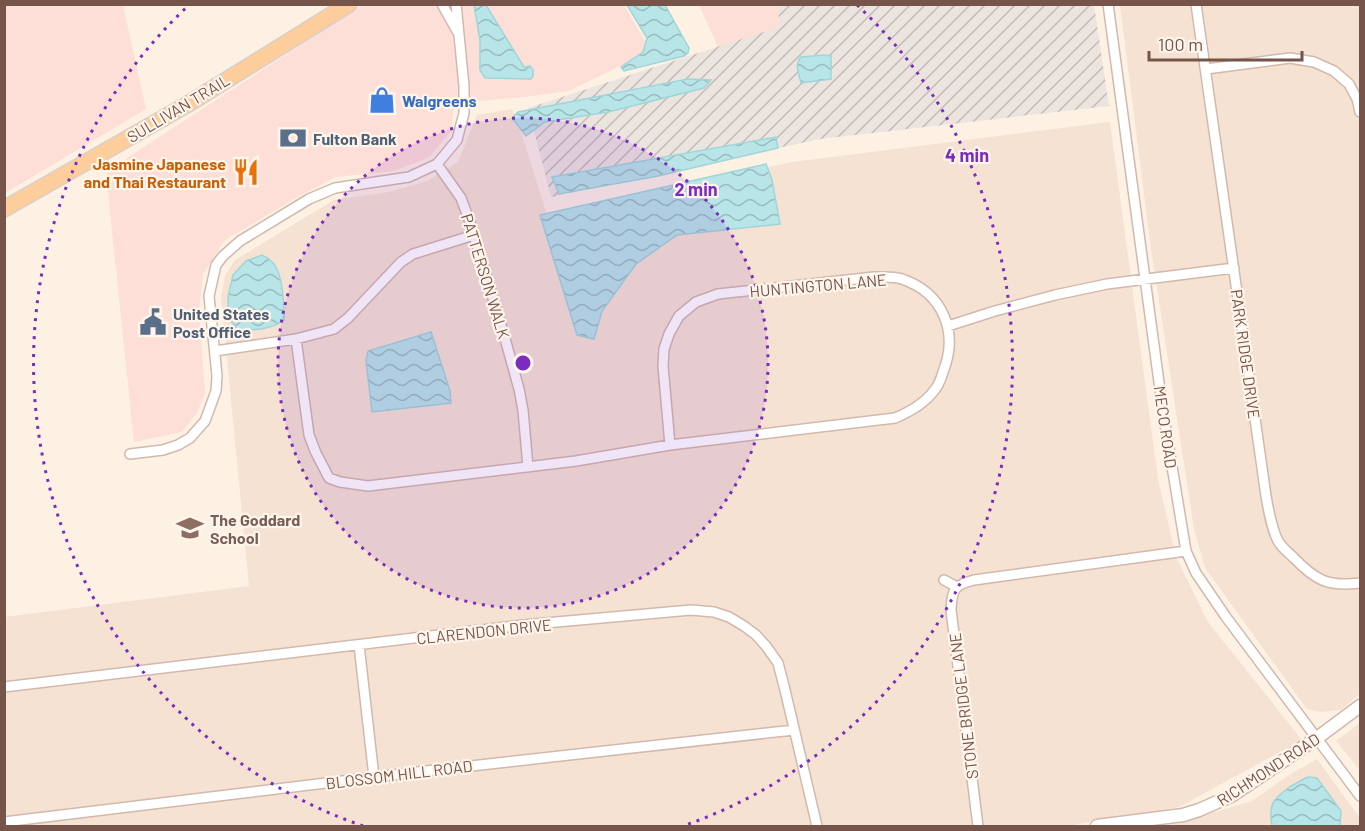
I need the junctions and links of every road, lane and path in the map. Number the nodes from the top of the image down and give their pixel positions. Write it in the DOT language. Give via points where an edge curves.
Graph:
graph roads {
  1 [pos="349,4"];
  2 [pos="442,4"];
  3 [pos="456,4"];
  4 [pos="1108,4"];
  5 [pos="1196,4"];
  6 [pos="459,36"];
  7 [pos="1206,69"];
  8 [pos="1360,112"];
  9 [pos="437,164"];
  10 [pos="4,209"];
  11 [pos="474,235"];
  12 [pos="1234,268"];
  13 [pos="1146,280"];
  14 [pos="948,326"];
  15 [pos="296,339"];
  16 [pos="215,351"];
  17 [pos="670,445"];
  18 [pos="130,454"];
  19 [pos="528,467"];
  20 [pos="1186,551"];
  21 [pos="944,580"];
  22 [pos="1360,583"];
  23 [pos="957,587"];
  24 [pos="359,645"];
  25 [pos="4,687"];
  26 [pos="1360,706"];
  27 [pos="794,730"];
  28 [pos="1317,738"];
  29 [pos="374,777"];
  30 [pos="1360,796"];
  31 [pos="4,822"];
  32 [pos="817,826"];
  33 [pos="978,826"];
  34 [pos="1097,826"];
  1 -- 10 [label="main road, SULLIVAN TRAIL" via="188,104"];
  2 -- 6 [label="street"];
  3 -- 6 [label="street"];
  4 -- 13 [label="street, MECO ROAD"];
  5 -- 7 [label="street, PARK RIDGE DRIVE"];
  6 -- 9 [label="street" via="464,113 457,140"];
  7 -- 8 [label="street" via="1290,58 1314,62 1334,71 1349,84"];
  7 -- 12 [label="street, PARK RIDGE DRIVE"];
  9 -- 11 [label="street, PATTERSON WALK" via="461,198"];
  9 -- 16 [label="street" via="409,177 335,188 309,199 231,248 216,265 209,296"];
  11 -- 15 [label="street" via="413,254 334,329"];
  11 -- 19 [label="street, PATTERSON WALK" via="524,410"];
  12 -- 13 [label="street"];
  12 -- 22 [label="street, PARK RIDGE DRIVE" via="1272,526 1280,543 1307,572 1323,581"];
  13 -- 14 [label="street" via="1055,295"];
  13 -- 20 [label="street, MECO ROAD"];
  14 -- 17 [label="street" via="950,346 938,385 925,401 907,413 895,418"];
  14 -- 17 [label="street, HUNTINGTON LANE" via="926,293 889,277 718,294 696,302 679,316 664,349"];
  15 -- 16 [label="street"];
  15 -- 19 [label="street" via="309,435 329,478 368,486"];
  16 -- 18 [label="street" via="216,391 198,430 178,445"];
  17 -- 19 [label="street"];
  20 -- 23 [label="street" via="974,580"];
  20 -- 28 [label="street, MECO ROAD" via="1226,617"];
  21 -- 23 [label="street"];
  23 -- 33 [label="street, STONE BRIDGE LANE" via="951,609"];
  24 -- 25 [label="street, CLARENDON DRIVE"];
  24 -- 27 [label="street, CLARENDON DRIVE" via="523,625 692,610 714,612 756,635 778,663"];
  24 -- 29 [label="street"];
  26 -- 28 [label="street, RICHMOND ROAD"];
  27 -- 29 [label="street, BLOSSOM HILL ROAD"];
  27 -- 32 [label="street, CLARENDON DRIVE"];
  28 -- 30 [label="street, MECO ROAD"];
  28 -- 34 [label="street, RICHMOND ROAD" via="1231,796 1199,810"];
  29 -- 31 [label="street, BLOSSOM HILL ROAD"];
}
